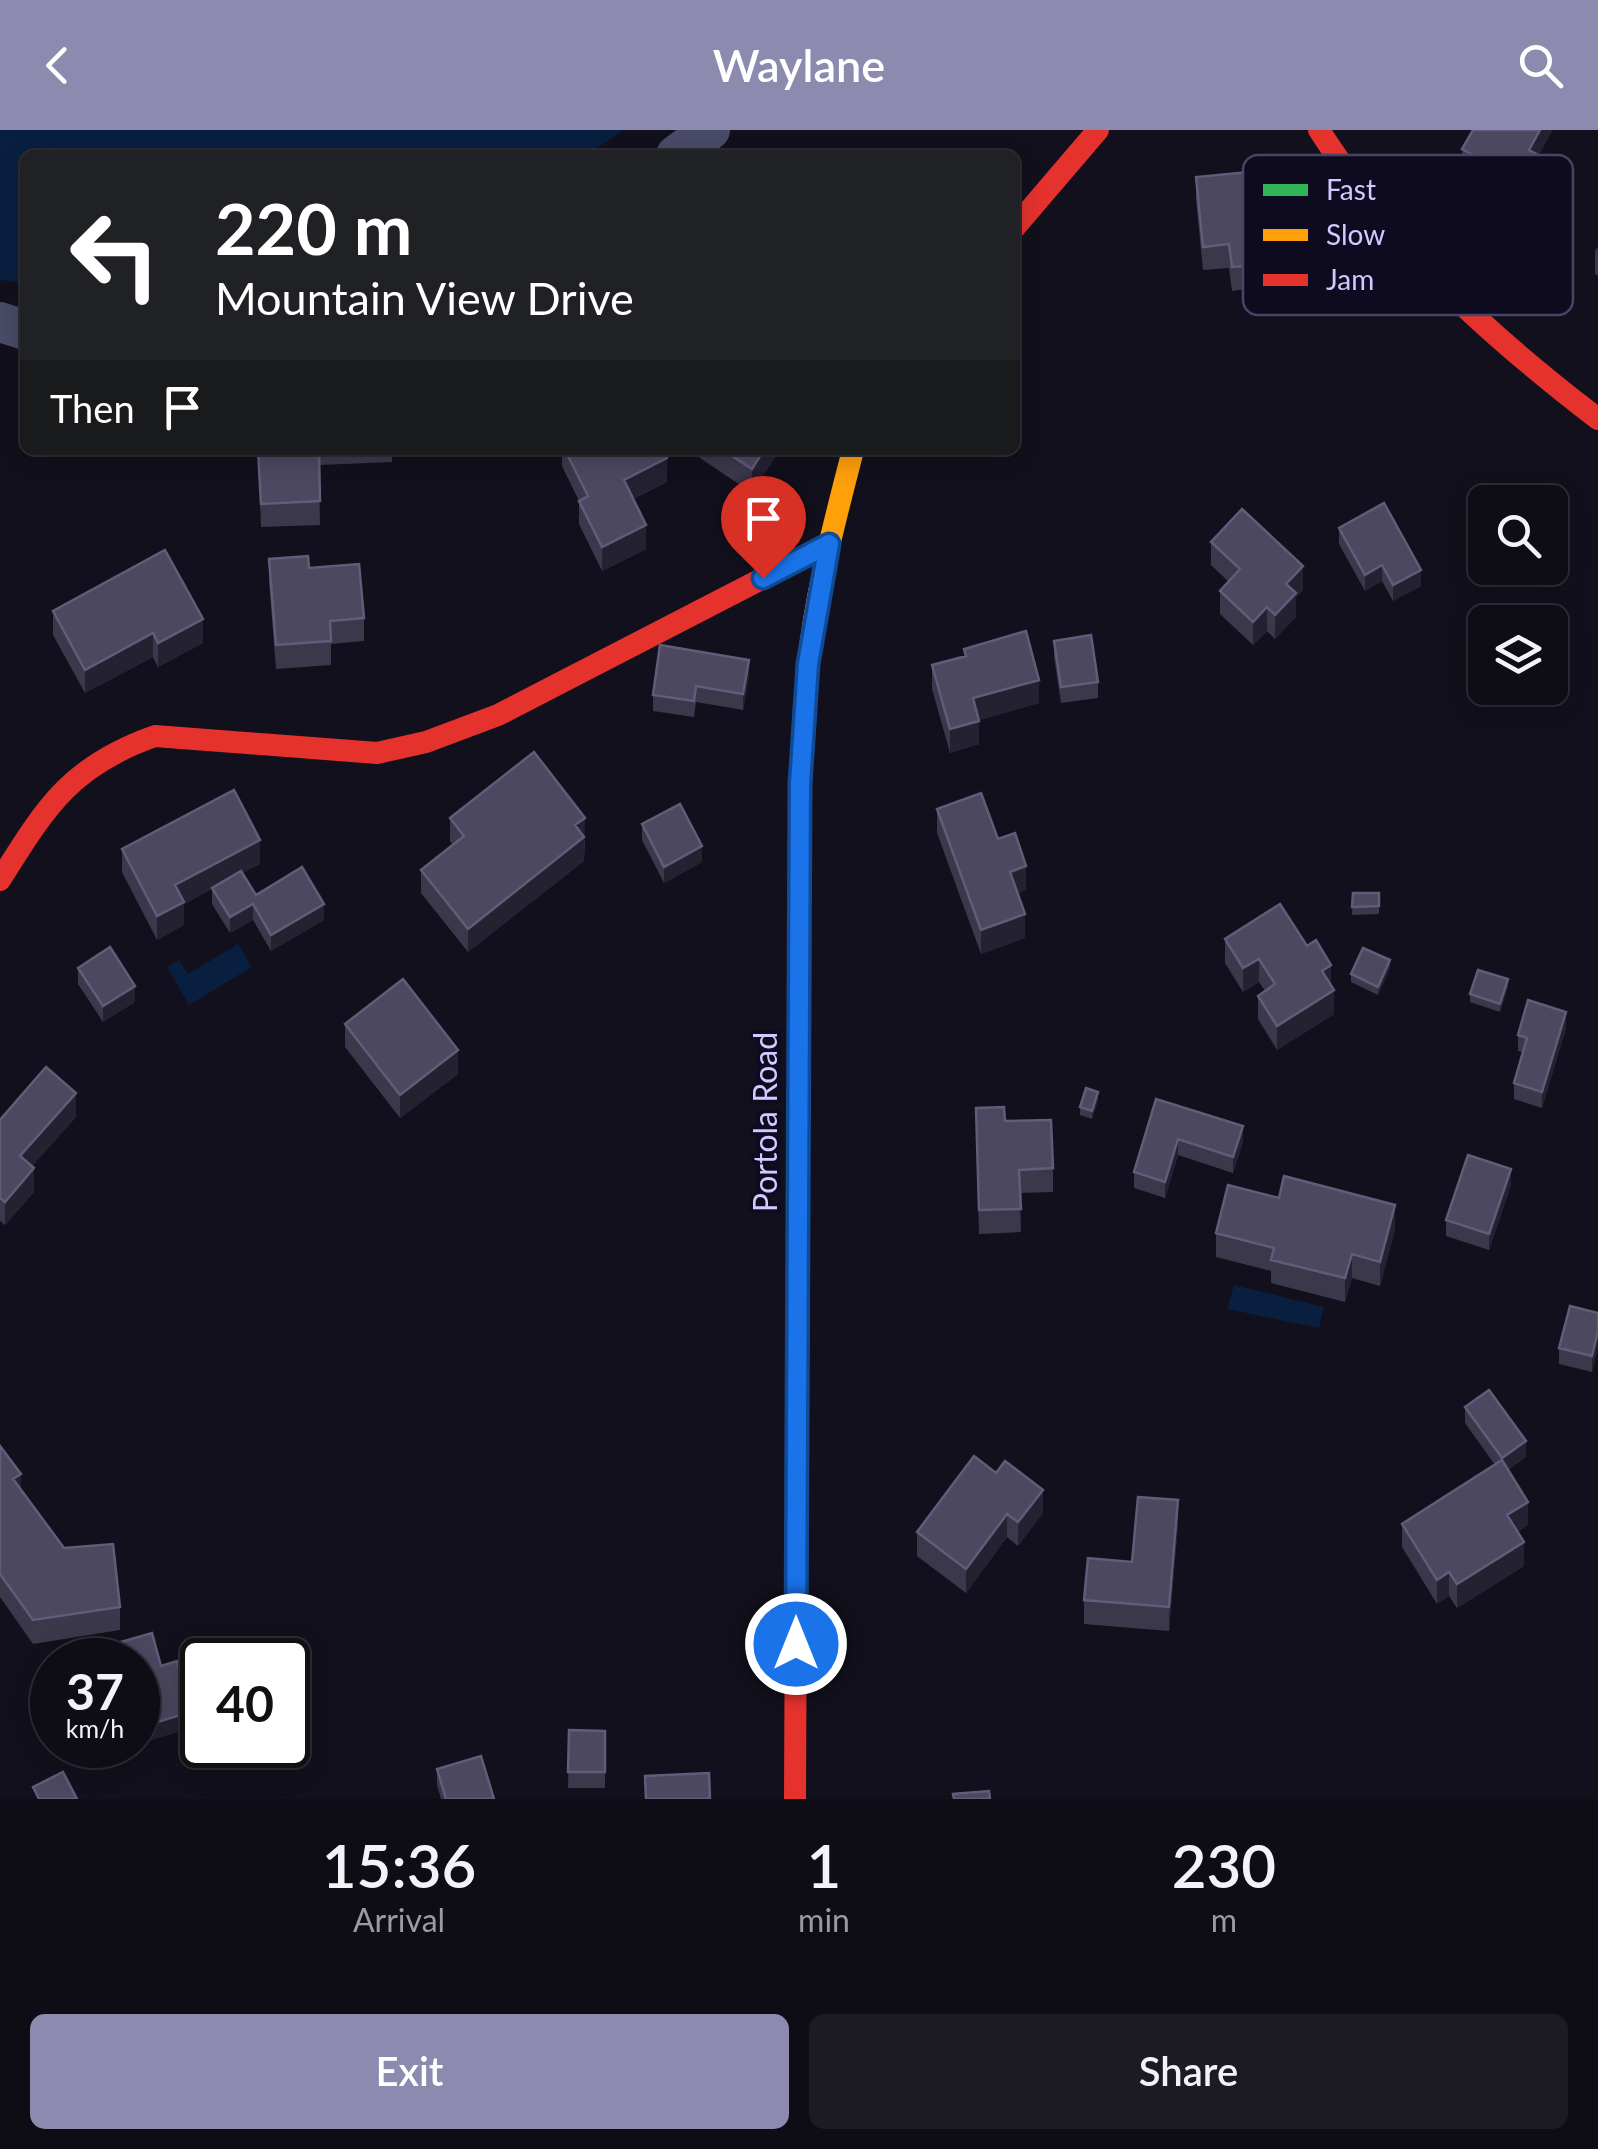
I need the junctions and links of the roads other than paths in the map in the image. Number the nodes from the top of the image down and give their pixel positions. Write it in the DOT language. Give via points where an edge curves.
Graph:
graph roads {
  1 [pos="710,130"];
  2 [pos="1098,130"];
  3 [pos="1319,130"];
  4 [pos="683,150"];
  5 [pos="1334,155"];
  6 [pos="1020,220"];
  7 [pos="1471,315"];
  8 [pos="1598,419"];
  9 [pos="852,455"];
  10 [pos="829,544"];
  11 [pos="0,880"];
  12 [pos="795,1799"];
  1 -- 4 [label="street"];
  2 -- 6 [label="street"];
  3 -- 5 [label="street"];
  7 -- 8 [label="street"];
  9 -- 10 [label="street, Portola Road"];
  10 -- 11 [label="street" via="498,714 426,742 377,753 155,736 126,745 62,788"];
  10 -- 12 [label="street, Portola Road" via="808,664 800,784"];
}
